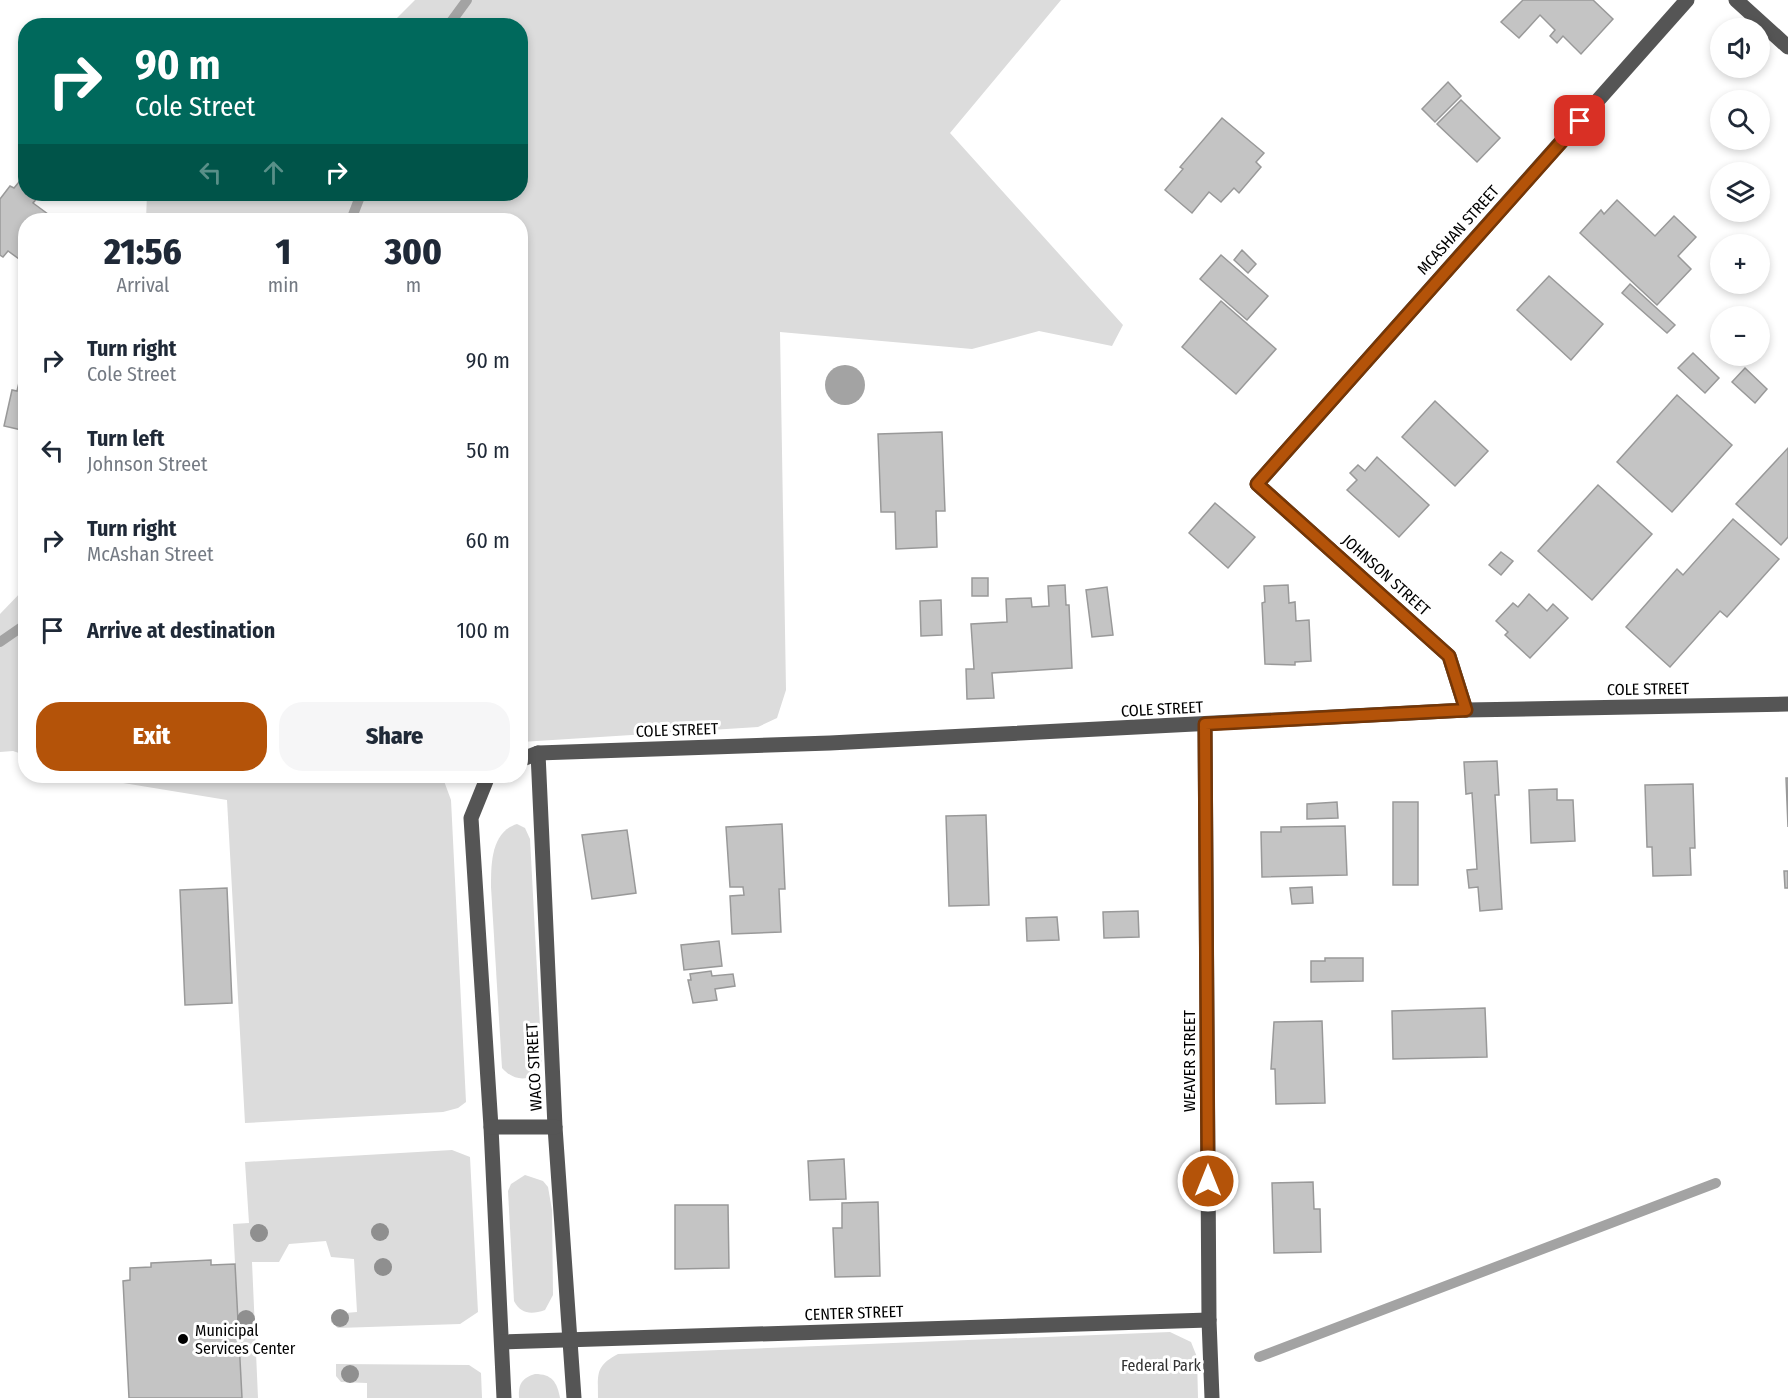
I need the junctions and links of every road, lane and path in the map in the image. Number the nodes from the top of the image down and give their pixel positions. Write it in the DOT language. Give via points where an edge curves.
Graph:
graph roads {
  1 [pos="1687,0"];
  2 [pos="1736,0"];
  3 [pos="1788,47"];
  4 [pos="1257,484"];
  5 [pos="1788,705"];
  6 [pos="1466,710"];
  7 [pos="1205,724"];
  8 [pos="538,753"];
  9 [pos="528,757"];
  10 [pos="485,783"];
  11 [pos="555,1126"];
  12 [pos="491,1127"];
  13 [pos="1209,1320"];
  14 [pos="572,1339"];
  15 [pos="502,1342"];
  16 [pos="504,1398"];
  17 [pos="574,1398"];
  18 [pos="1212,1398"];
  1 -- 4 [label="street, MCASHAN STREET"];
  2 -- 3 [label="street"];
  4 -- 6 [label="street, JOHNSON STREET" via="1449,656"];
  5 -- 6 [label="street, COLE STREET"];
  6 -- 7 [label="street, COLE STREET"];
  7 -- 8 [label="street, COLE STREET"];
  7 -- 13 [label="street, WEAVER STREET"];
  8 -- 9 [label="street"];
  8 -- 11 [label="street, WACO STREET"];
  10 -- 12 [label="street" via="471,818"];
  11 -- 12 [label="street"];
  11 -- 14 [label="street, WACO STREET"];
  12 -- 15 [label="street"];
  13 -- 14 [label="street, CENTER STREET"];
  13 -- 18 [label="street, WEAVER STREET"];
  14 -- 15 [label="street, CENTER STREET"];
  14 -- 17 [label="street, WACO STREET"];
  15 -- 16 [label="street"];
}
